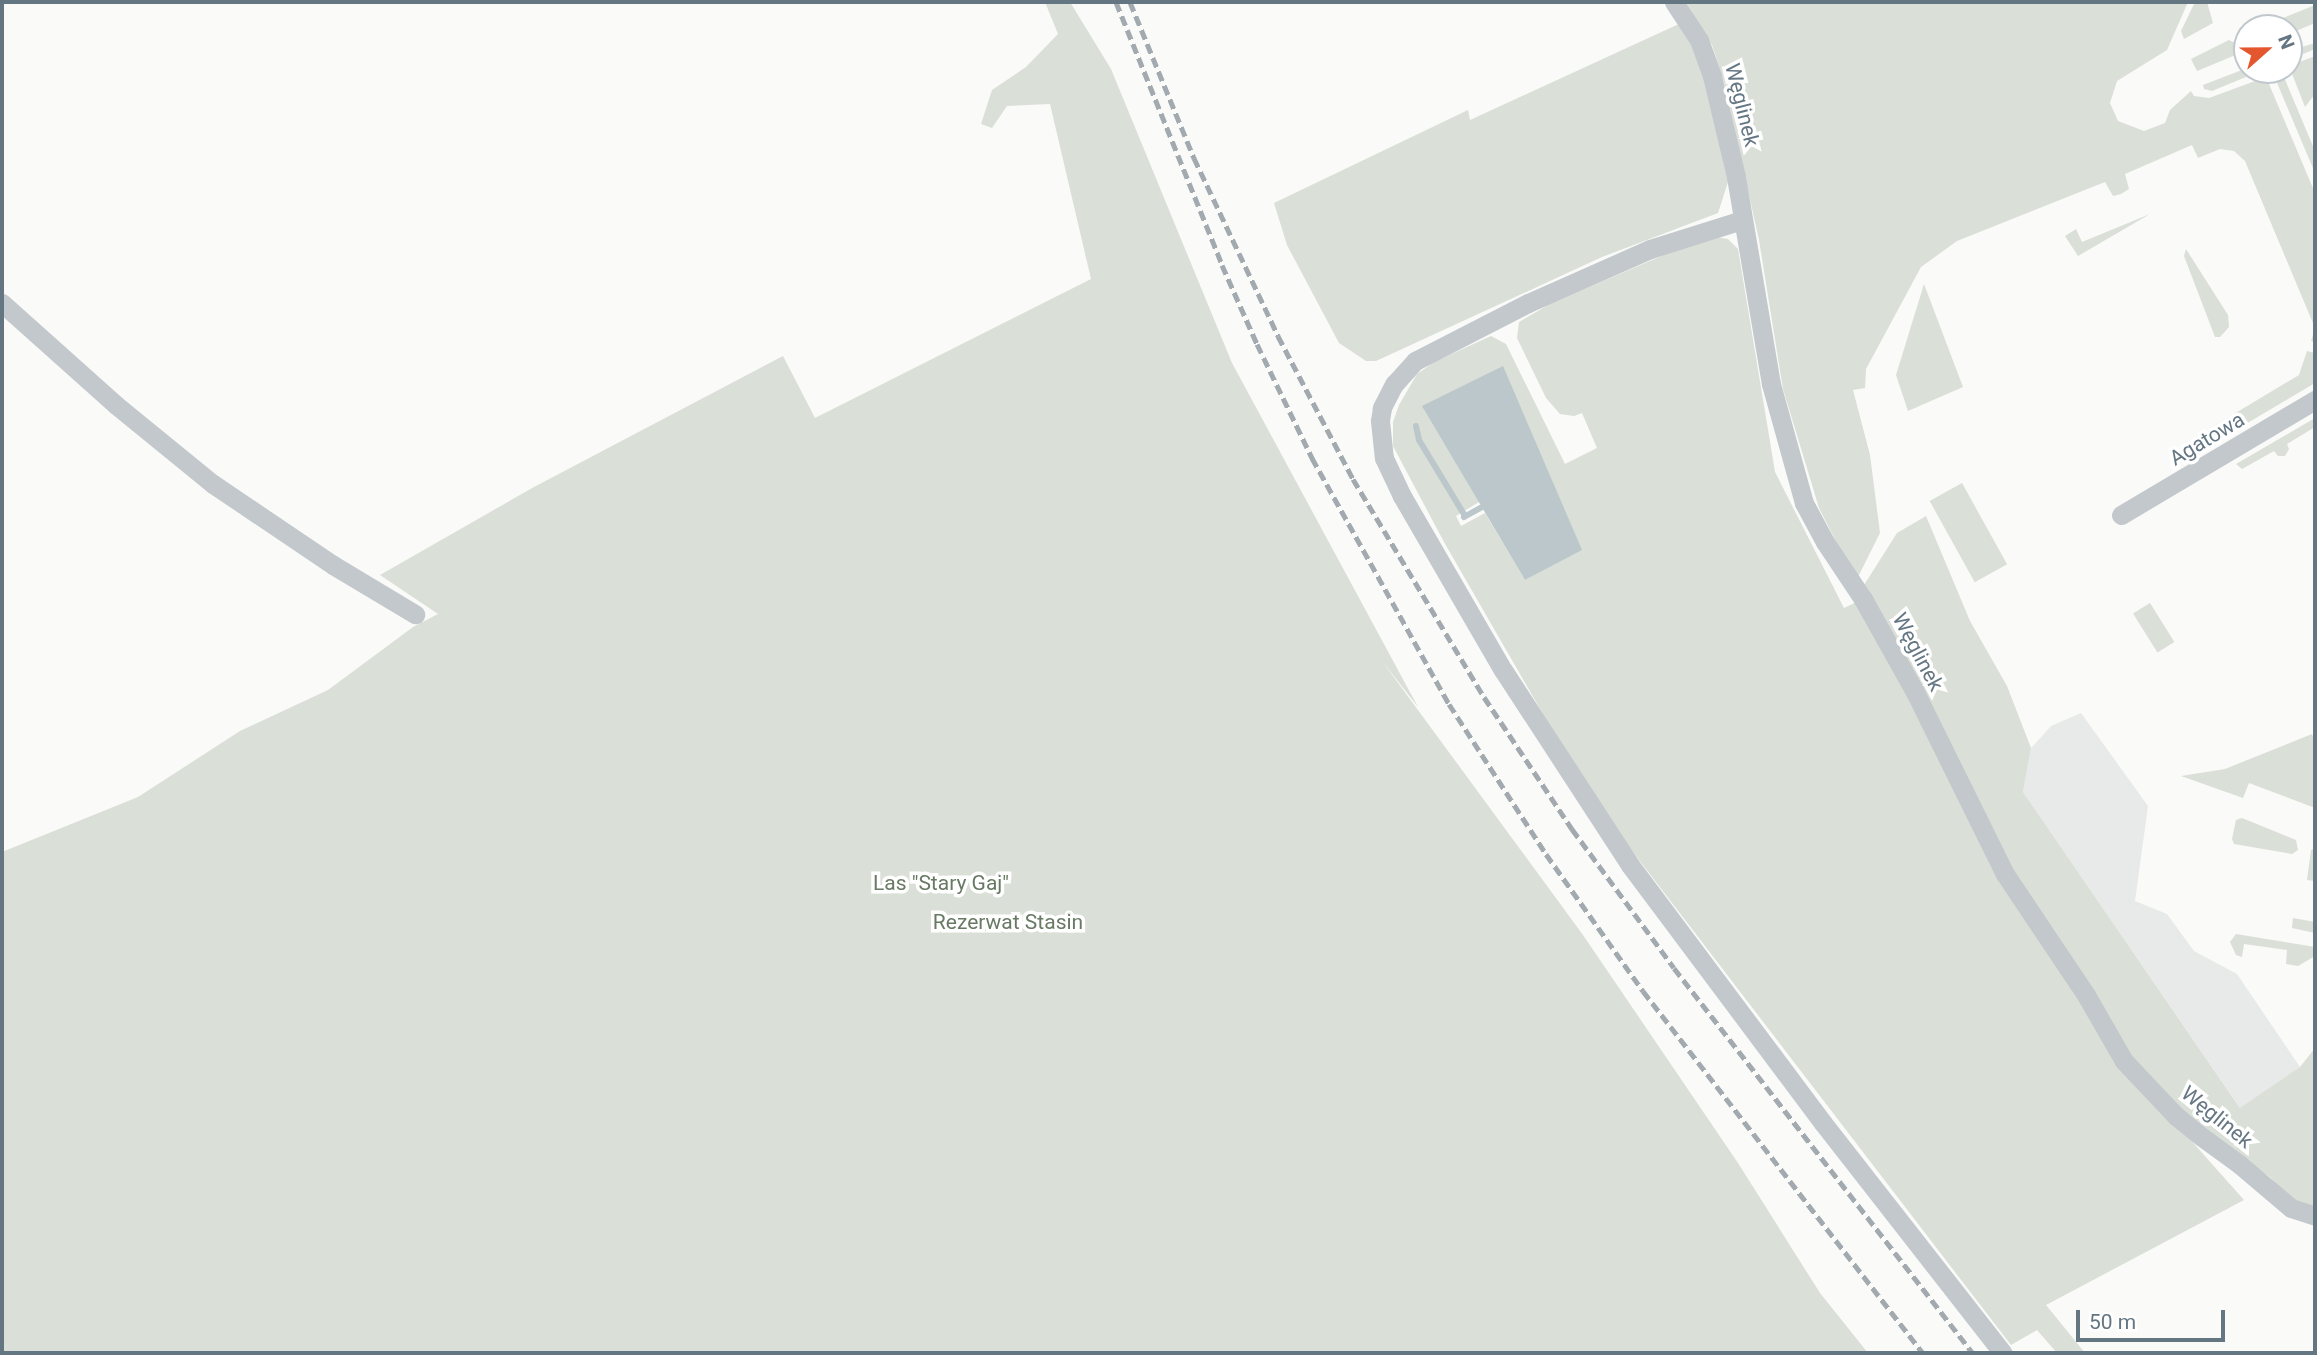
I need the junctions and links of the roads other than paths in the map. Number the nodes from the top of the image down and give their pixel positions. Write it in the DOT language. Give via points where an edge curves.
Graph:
graph roads {
  1 [pos="1674,2"];
  2 [pos="1742,220"];
  3 [pos="2,303"];
  4 [pos="2315,400"];
  5 [pos="2121,515"];
  6 [pos="415,614"];
  7 [pos="2315,1216"];
  8 [pos="2003,1353"];
  1 -- 2 [label="street, Węglinek" via="1709,65"];
  2 -- 7 [label="street, Węglinek" via="1771,384 1804,503 1915,692 2005,874 2124,1061 2193,1130 2291,1208"];
  2 -- 8 [label="street" via="1650,249 1528,303 1415,361 1394,384 1382,408 1384,458 1515,689 1630,865"];
  3 -- 6 [label="street" via="213,484"];
  4 -- 5 [label="street, Agatowa"];
}
